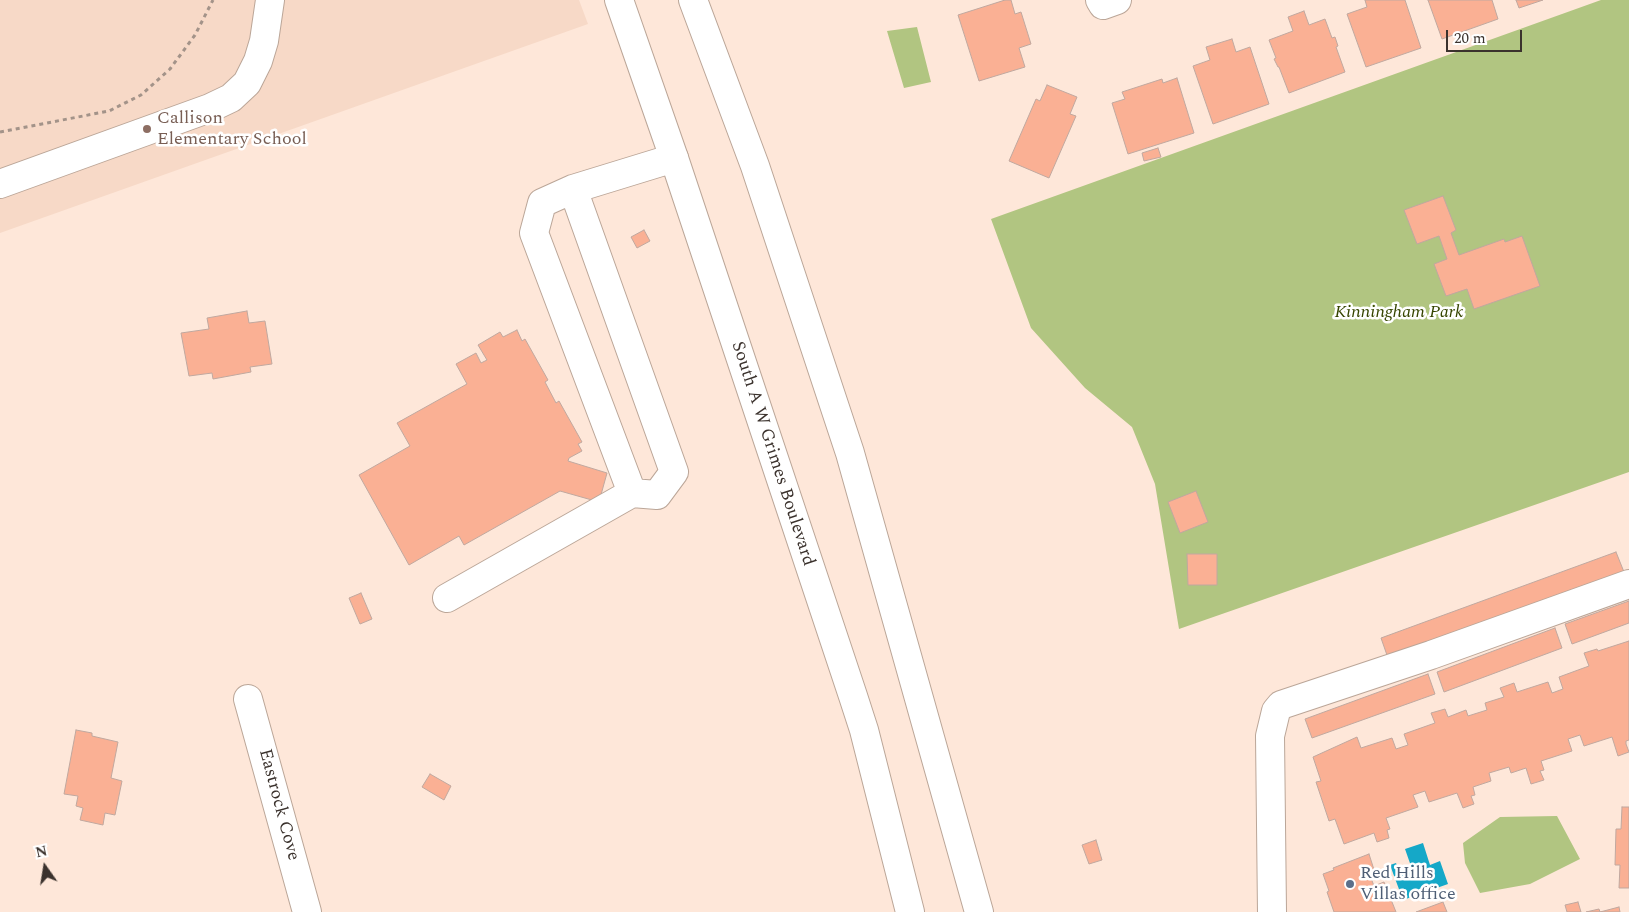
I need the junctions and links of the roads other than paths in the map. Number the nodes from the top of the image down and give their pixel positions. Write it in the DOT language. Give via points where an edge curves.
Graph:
graph roads {
  1 [pos="270,0"];
  2 [pos="619,0"];
  3 [pos="693,0"];
  4 [pos="674,158"];
  5 [pos="0,184"];
  6 [pos="573,189"];
  7 [pos="632,493"];
  8 [pos="1629,584"];
  9 [pos="447,598"];
  10 [pos="248,699"];
  11 [pos="307,912"];
  12 [pos="910,912"];
  13 [pos="979,912"];
  14 [pos="1272,912"];
  1 -- 5 [label="main road" via="258,61 247,83 230,98"];
  2 -- 4 [label="main road, South A W Grimes Boulevard"];
  3 -- 13 [label="main road" via="755,166 850,453"];
  4 -- 6 [label="main road"];
  4 -- 12 [label="main road, South A W Grimes Boulevard" via="864,730"];
  6 -- 7 [label="main road" via="542,203 534,233"];
  6 -- 7 [label="main road" via="674,472 657,495"];
  7 -- 9 [label="main road"];
  8 -- 14 [label="main road" via="1281,705 1276,711 1270,736"];
  10 -- 11 [label="main road, Eastrock Cove"];
}
